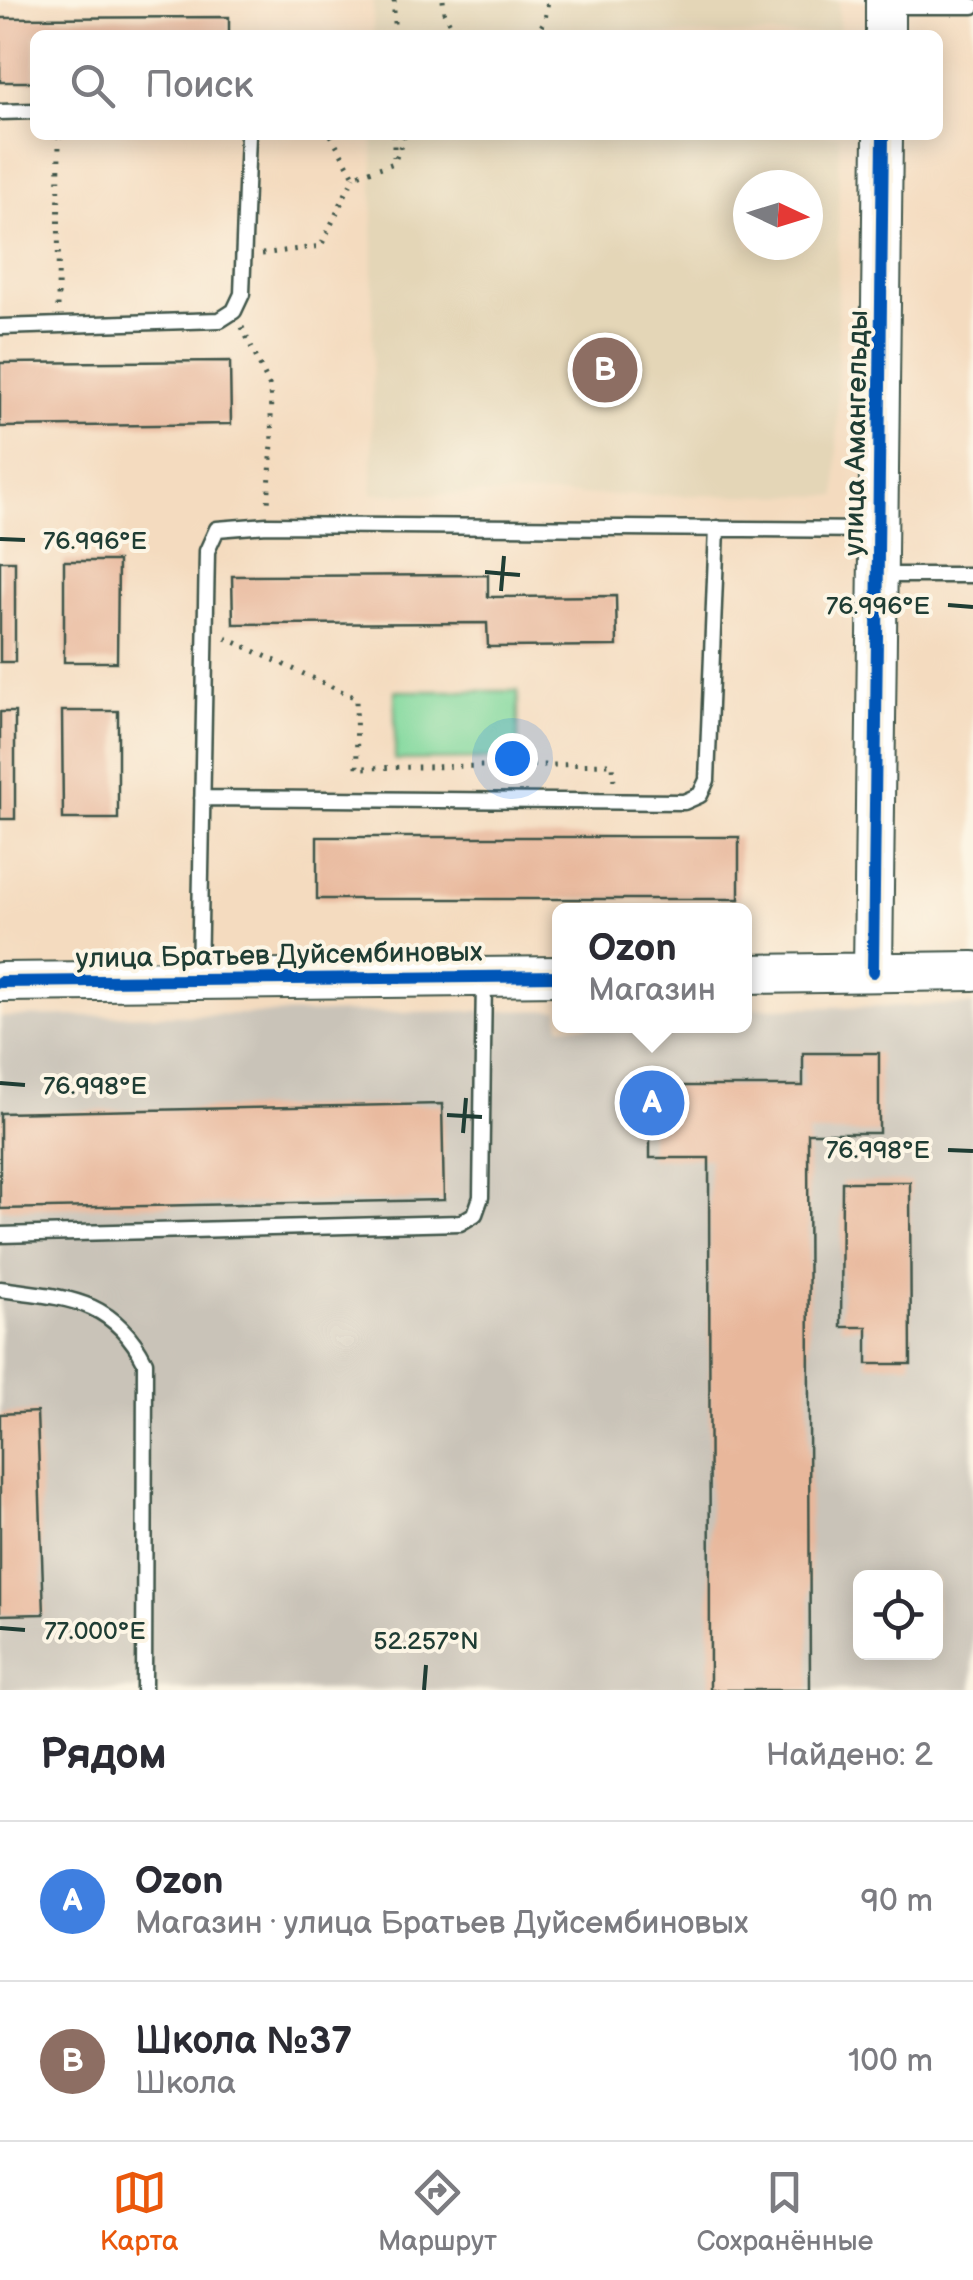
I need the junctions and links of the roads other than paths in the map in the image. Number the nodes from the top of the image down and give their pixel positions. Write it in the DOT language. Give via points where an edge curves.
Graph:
graph roads {
  1 [pos="973,6"];
  2 [pos="885,14"];
  3 [pos="30,110"];
  4 [pos="0,112"];
  5 [pos="248,140"];
  6 [pos="884,140"];
  7 [pos="0,328"];
  8 [pos="717,528"];
  9 [pos="878,530"];
  10 [pos="878,575"];
  11 [pos="973,575"];
  12 [pos="202,798"];
  13 [pos="973,971"];
  14 [pos="873,972"];
  15 [pos="752,974"];
  16 [pos="552,976"];
  17 [pos="484,977"];
  18 [pos="199,979"];
  19 [pos="0,982"];
  20 [pos="0,1234"];
  21 [pos="0,1289"];
  22 [pos="144,1690"];
  1 -- 2 [label="lane"];
  3 -- 4 [label="lane"];
  5 -- 7 [label="lane" via="242,294 234,311 220,320"];
  6 -- 9 [label="street, улица Амангельды"];
  8 -- 9 [label="lane"];
  8 -- 12 [label="lane" via="707,780 700,796 684,802"];
  8 -- 12 [label="lane" via="218,529 207,550"];
  9 -- 10 [label="street, улица Амангельды"];
  10 -- 11 [label="lane"];
  10 -- 14 [label="street, улица Амангельды"];
  12 -- 18 [label="lane"];
  13 -- 14 [label="street"];
  14 -- 15 [label="street"];
  16 -- 17 [label="street, улица Братьев Дуйсембиновых"];
  17 -- 18 [label="street, улица Братьев Дуйсембиновых"];
  17 -- 20 [label="lane" via="481,1196 474,1214 460,1223"];
  18 -- 19 [label="street, улица Братьев Дуйсембиновых"];
  21 -- 22 [label="lane" via="77,1300 104,1311 145,1362"];
}
